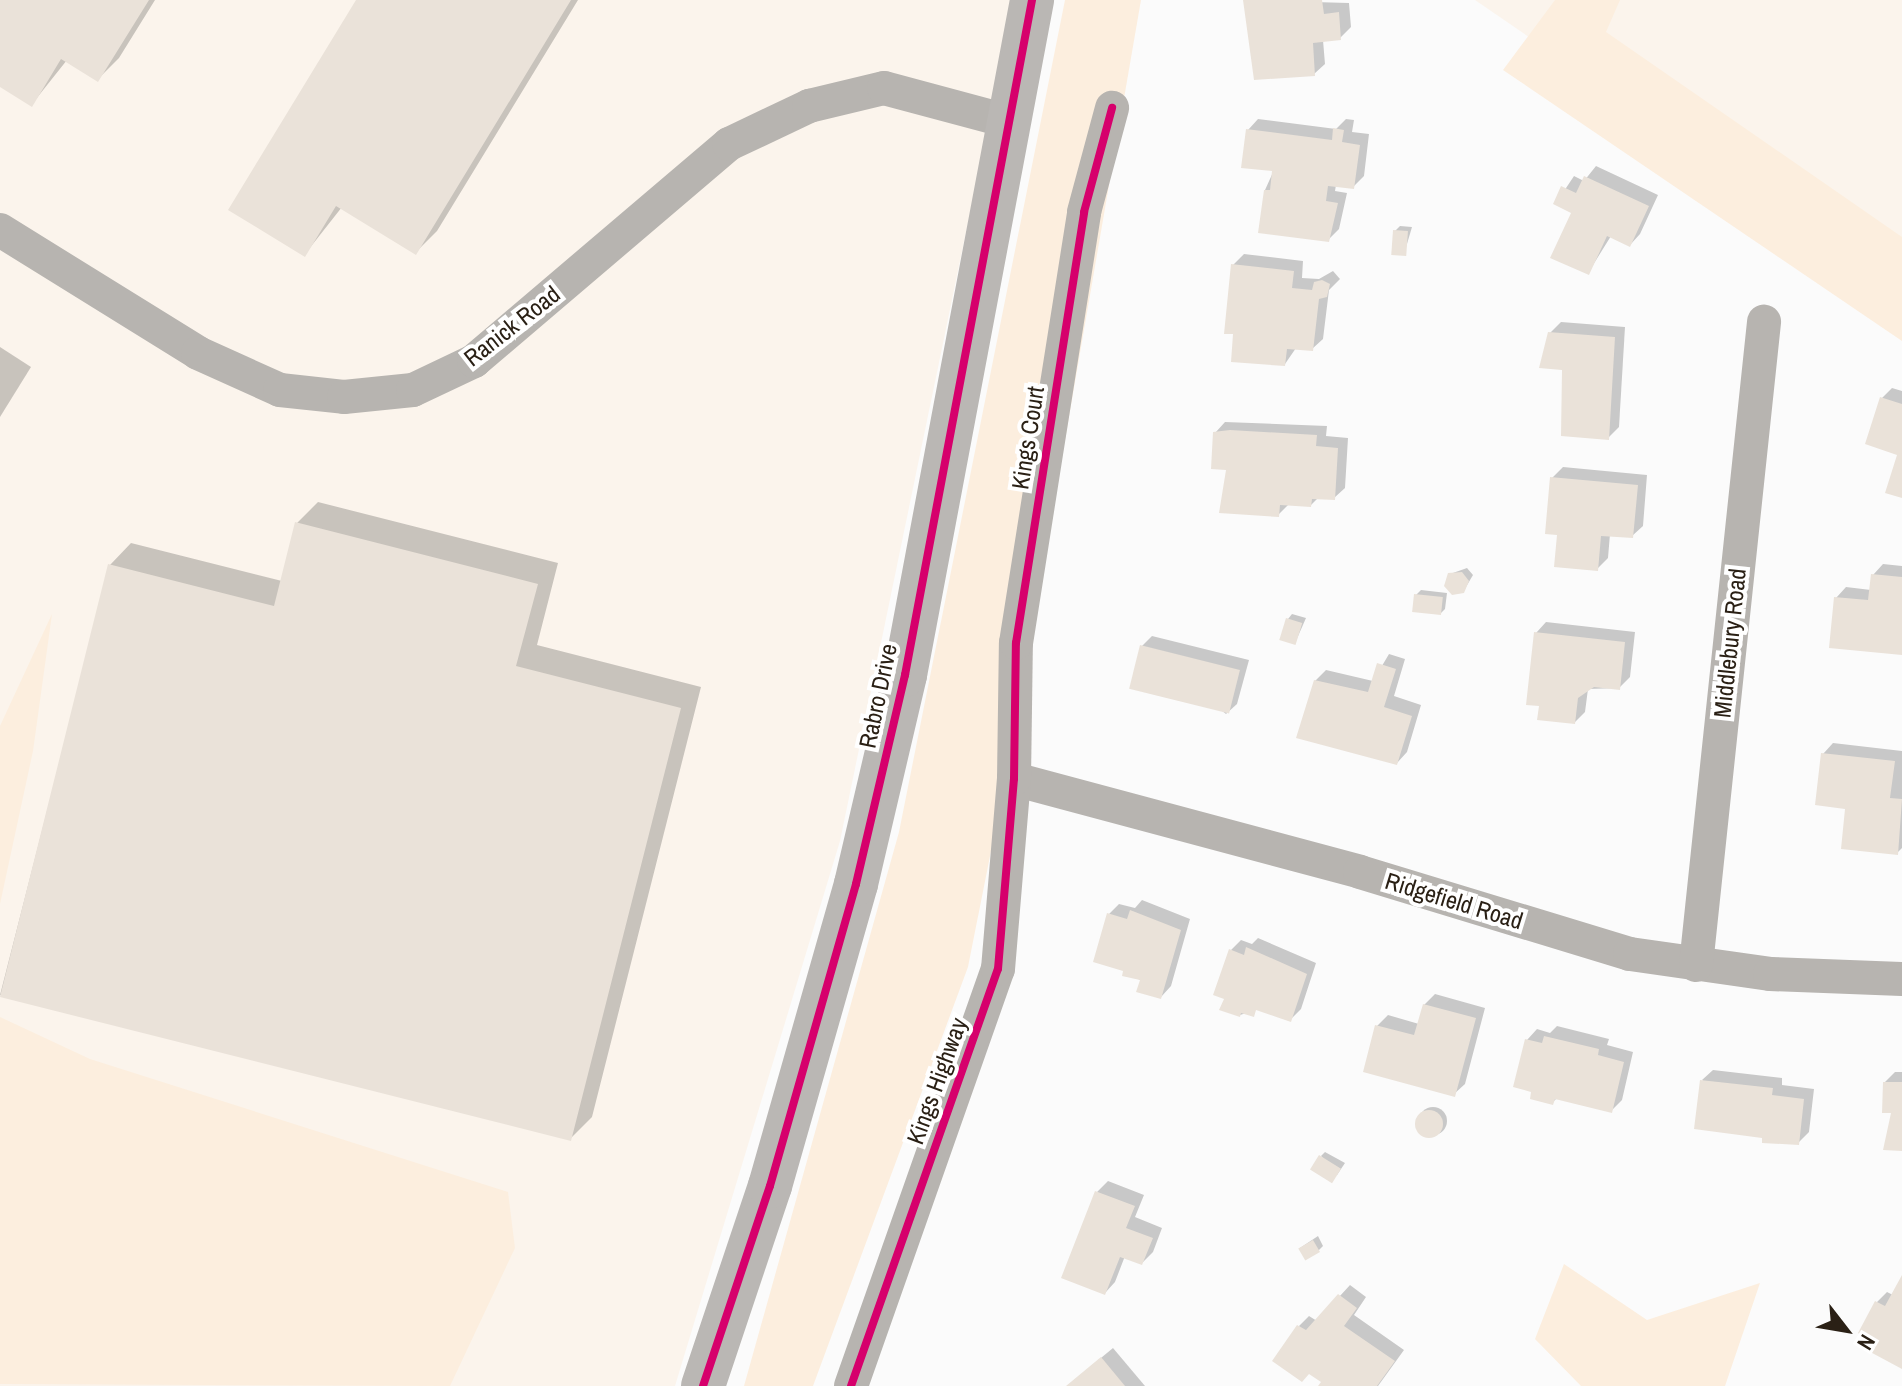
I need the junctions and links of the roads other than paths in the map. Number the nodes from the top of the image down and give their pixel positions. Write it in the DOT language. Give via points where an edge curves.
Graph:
graph roads {
  1 [pos="1032,0"];
  2 [pos="1112,108"];
  3 [pos="1007,121"];
  4 [pos="0,230"];
  5 [pos="1764,322"];
  6 [pos="1014,779"];
  7 [pos="1696,965"];
  8 [pos="1902,979"];
  9 [pos="703,1386"];
  10 [pos="851,1386"];
  1 -- 3 [label="main road, Rabro Drive"];
  2 -- 6 [label="street, Kings Court" via="1084,212 1016,643"];
  3 -- 4 [label="street, Ranick Road" via="884,88 809,106 729,144 474,361 413,390 358,396 280,390 198,353"];
  3 -- 9 [label="main road, Rabro Drive" via="905,675 856,884 770,1186"];
  5 -- 7 [label="street, Middlebury Road"];
  6 -- 7 [label="street, Ridgefield Road" via="1360,872 1630,954"];
  6 -- 10 [label="street, Kings Highway" via="998,969"];
  7 -- 8 [label="street, Ridgefield Road"];
}
